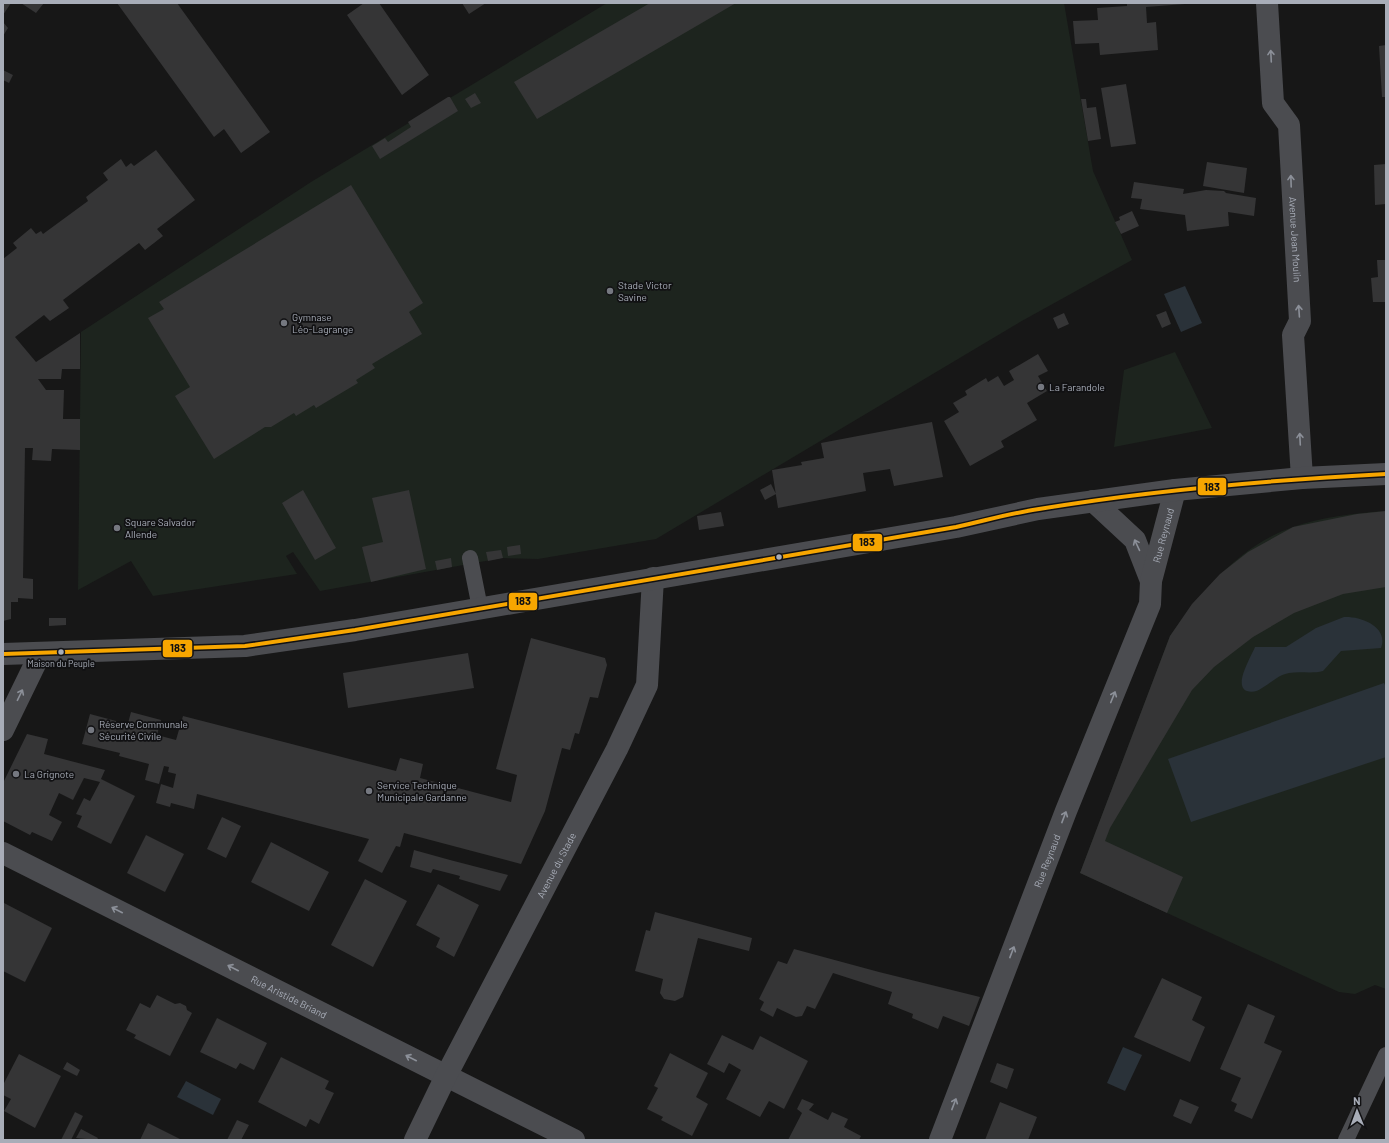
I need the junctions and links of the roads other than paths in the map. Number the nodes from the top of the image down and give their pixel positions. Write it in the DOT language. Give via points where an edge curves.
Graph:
graph roads {
  1 [pos="1268,3"];
  2 [pos="1386,474"];
  3 [pos="1302,478"];
  4 [pos="1175,490"];
  5 [pos="1093,501"];
  6 [pos="470,558"];
  7 [pos="652,578"];
  8 [pos="1151,581"];
  9 [pos="480,608"];
  10 [pos="3,654"];
  11 [pos="40,654"];
  12 [pos="3,730"];
  13 [pos="3,853"];
  14 [pos="1386,1055"];
  15 [pos="446,1076"];
  16 [pos="415,1140"];
  17 [pos="574,1140"];
  18 [pos="940,1140"];
  19 [pos="1346,1140"];
  3 -- 1 [label="street, Avenue Jean Moulin, one-way" via="1293,335 1300,321 1288,125 1273,103"];
  2 -- 3 [label="street"];
  3 -- 4 [label="street"];
  4 -- 5 [label="street"];
  4 -- 8 [label="street, Rue Reynaud"];
  5 -- 7 [label="street" via="1038,509 956,527"];
  8 -- 5 [label="street, Rue Reynaud, one-way" via="1135,540"];
  6 -- 9 [label="lane"];
  7 -- 9 [label="street"];
  7 -- 15 [label="street, Avenue du Stade" via="647,685 617,749"];
  18 -- 8 [label="street, Rue Reynaud, one-way" via="1066,811 1150,604"];
  9 -- 11 [label="street" via="245,646"];
  10 -- 11 [label="street"];
  12 -- 11 [label="street, one-way"];
  15 -- 13 [label="street, Rue Aristide Briand, one-way"];
  14 -- 19 [label="lane"];
  15 -- 16 [label="street, Avenue du Stade"];
  15 -- 17 [label="street, Rue Aristide Briand"];
}
